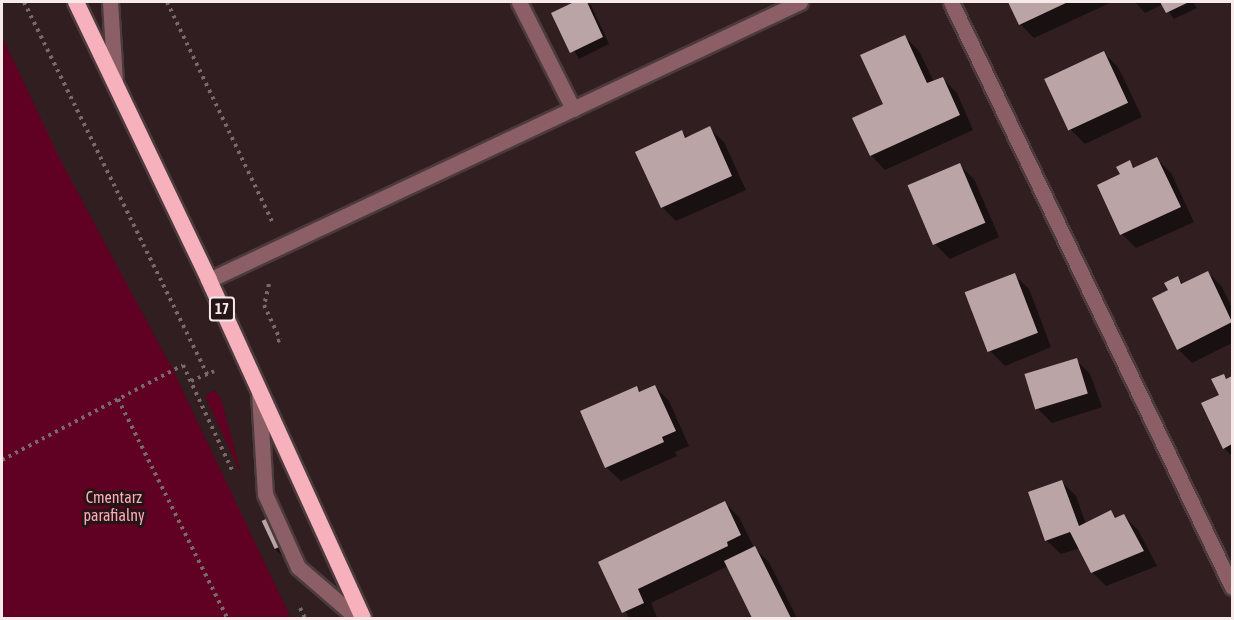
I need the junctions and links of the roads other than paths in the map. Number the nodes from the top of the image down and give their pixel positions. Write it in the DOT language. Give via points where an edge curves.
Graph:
graph roads {
  1 [pos="76,2"];
  2 [pos="110,2"];
  3 [pos="519,2"];
  4 [pos="800,2"];
  5 [pos="951,2"];
  6 [pos="115,81"];
  7 [pos="573,108"];
  8 [pos="209,280"];
  9 [pos="258,387"];
  10 [pos="1233,587"];
  11 [pos="357,618"];
  12 [pos="363,618"];
  1 -- 6 [label="highway, 17"];
  2 -- 6 [label="street"];
  3 -- 7 [label="street"];
  4 -- 7 [label="street"];
  5 -- 10 [label="street"];
  6 -- 8 [label="highway, 17"];
  7 -- 8 [label="street"];
  8 -- 9 [label="highway, 17"];
  9 -- 11 [label="street" via="265,494 298,567"];
  9 -- 12 [label="highway, 17"];
}
